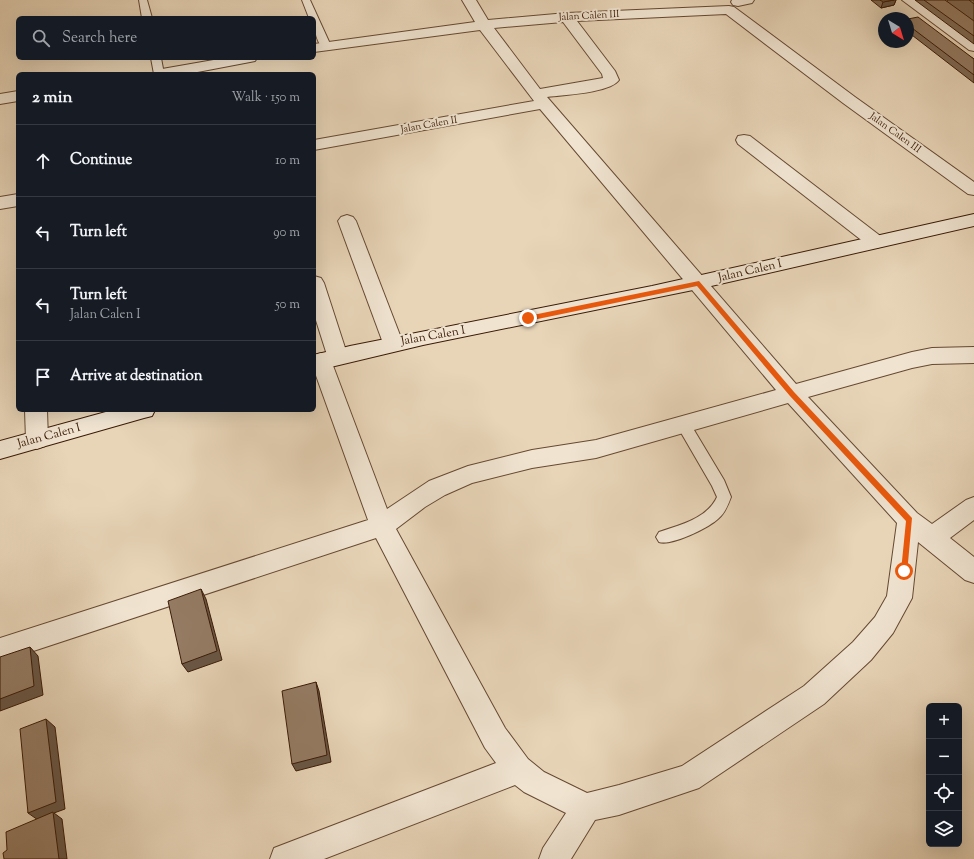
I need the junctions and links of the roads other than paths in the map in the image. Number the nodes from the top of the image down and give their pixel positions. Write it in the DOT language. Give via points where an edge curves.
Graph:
graph roads {
  1 [pos="143,0"];
  2 [pos="306,0"];
  3 [pos="469,0"];
  4 [pos="608,0"];
  5 [pos="909,0"];
  6 [pos="738,3"];
  7 [pos="616,15"];
  8 [pos="147,16"];
  9 [pos="313,16"];
  10 [pos="566,17"];
  11 [pos="484,25"];
  12 [pos="316,28"];
  13 [pos="320,47"];
  14 [pos="974,47"];
  15 [pos="156,60"];
  16 [pos="244,64"];
  17 [pos="160,72"];
  18 [pos="177,72"];
  19 [pos="16,96"];
  20 [pos="0,99"];
  21 [pos="540,99"];
  22 [pos="744,140"];
  23 [pos="316,145"];
  24 [pos="974,190"];
  25 [pos="16,200"];
  26 [pos="0,203"];
  27 [pos="974,220"];
  28 [pos="347,221"];
  29 [pos="876,242"];
  30 [pos="699,283"];
  31 [pos="316,298"];
  32 [pos="394,343"];
  33 [pos="974,355"];
  34 [pos="324,360"];
  35 [pos="792,394"];
  36 [pos="36,412"];
  37 [pos="137,412"];
  38 [pos="683,424"];
  39 [pos="37,440"];
  40 [pos="0,450"];
  41 [pos="974,506"];
  42 [pos="909,520"];
  43 [pos="382,526"];
  44 [pos="664,537"];
  45 [pos="932,538"];
  46 [pos="974,572"];
  47 [pos="0,650"];
  48 [pos="518,769"];
  49 [pos="586,808"];
  50 [pos="285,859"];
  51 [pos="554,859"];
  1 -- 8 [label="lane"];
  2 -- 9 [label="lane"];
  3 -- 11 [label="street"];
  4 -- 7 [label="street"];
  5 -- 14 [label="street"];
  6 -- 7 [label="street, Jalan Calen III"];
  6 -- 24 [label="street, Jalan Calen III" via="849,100"];
  7 -- 10 [label="street, Jalan Calen III"];
  10 -- 11 [label="street, Jalan Calen III"];
  10 -- 21 [label="street, Jalan Calen II" via="610,74 611,80"];
  11 -- 13 [label="street, Jalan Calen III"];
  11 -- 21 [label="street"];
  12 -- 13 [label="lane"];
  15 -- 17 [label="lane"];
  16 -- 18 [label="street"];
  19 -- 20 [label="street"];
  21 -- 23 [label="street, Jalan Calen II"];
  21 -- 30 [label="street"];
  22 -- 29 [label="street"];
  25 -- 26 [label="street"];
  27 -- 29 [label="street, Jalan Calen I"];
  28 -- 32 [label="street"];
  29 -- 30 [label="street, Jalan Calen I"];
  30 -- 32 [label="street, Jalan Calen I"];
  30 -- 35 [label="street"];
  31 -- 34 [label="street"];
  32 -- 34 [label="street, Jalan Calen I"];
  33 -- 35 [label="street" via="932,356"];
  34 -- 43 [label="street"];
  35 -- 38 [label="street"];
  35 -- 42 [label="street"];
  36 -- 39 [label="street"];
  37 -- 39 [label="street, Jalan Calen I"];
  38 -- 43 [label="street" via="596,449 532,458 468,475 437,488"];
  38 -- 44 [label="lane" via="719,484 724,497 717,512 710,518"];
  39 -- 40 [label="street, Jalan Calen I"];
  41 -- 45 [label="street"];
  42 -- 45 [label="street"];
  42 -- 49 [label="street" via="899,598 884,625 862,651 814,695 689,778"];
  43 -- 47 [label="street"];
  43 -- 48 [label="street" via="495,738"];
  45 -- 46 [label="street"];
  48 -- 49 [label="street" via="534,782"];
  48 -- 50 [label="street"];
  49 -- 51 [label="street"];
}
